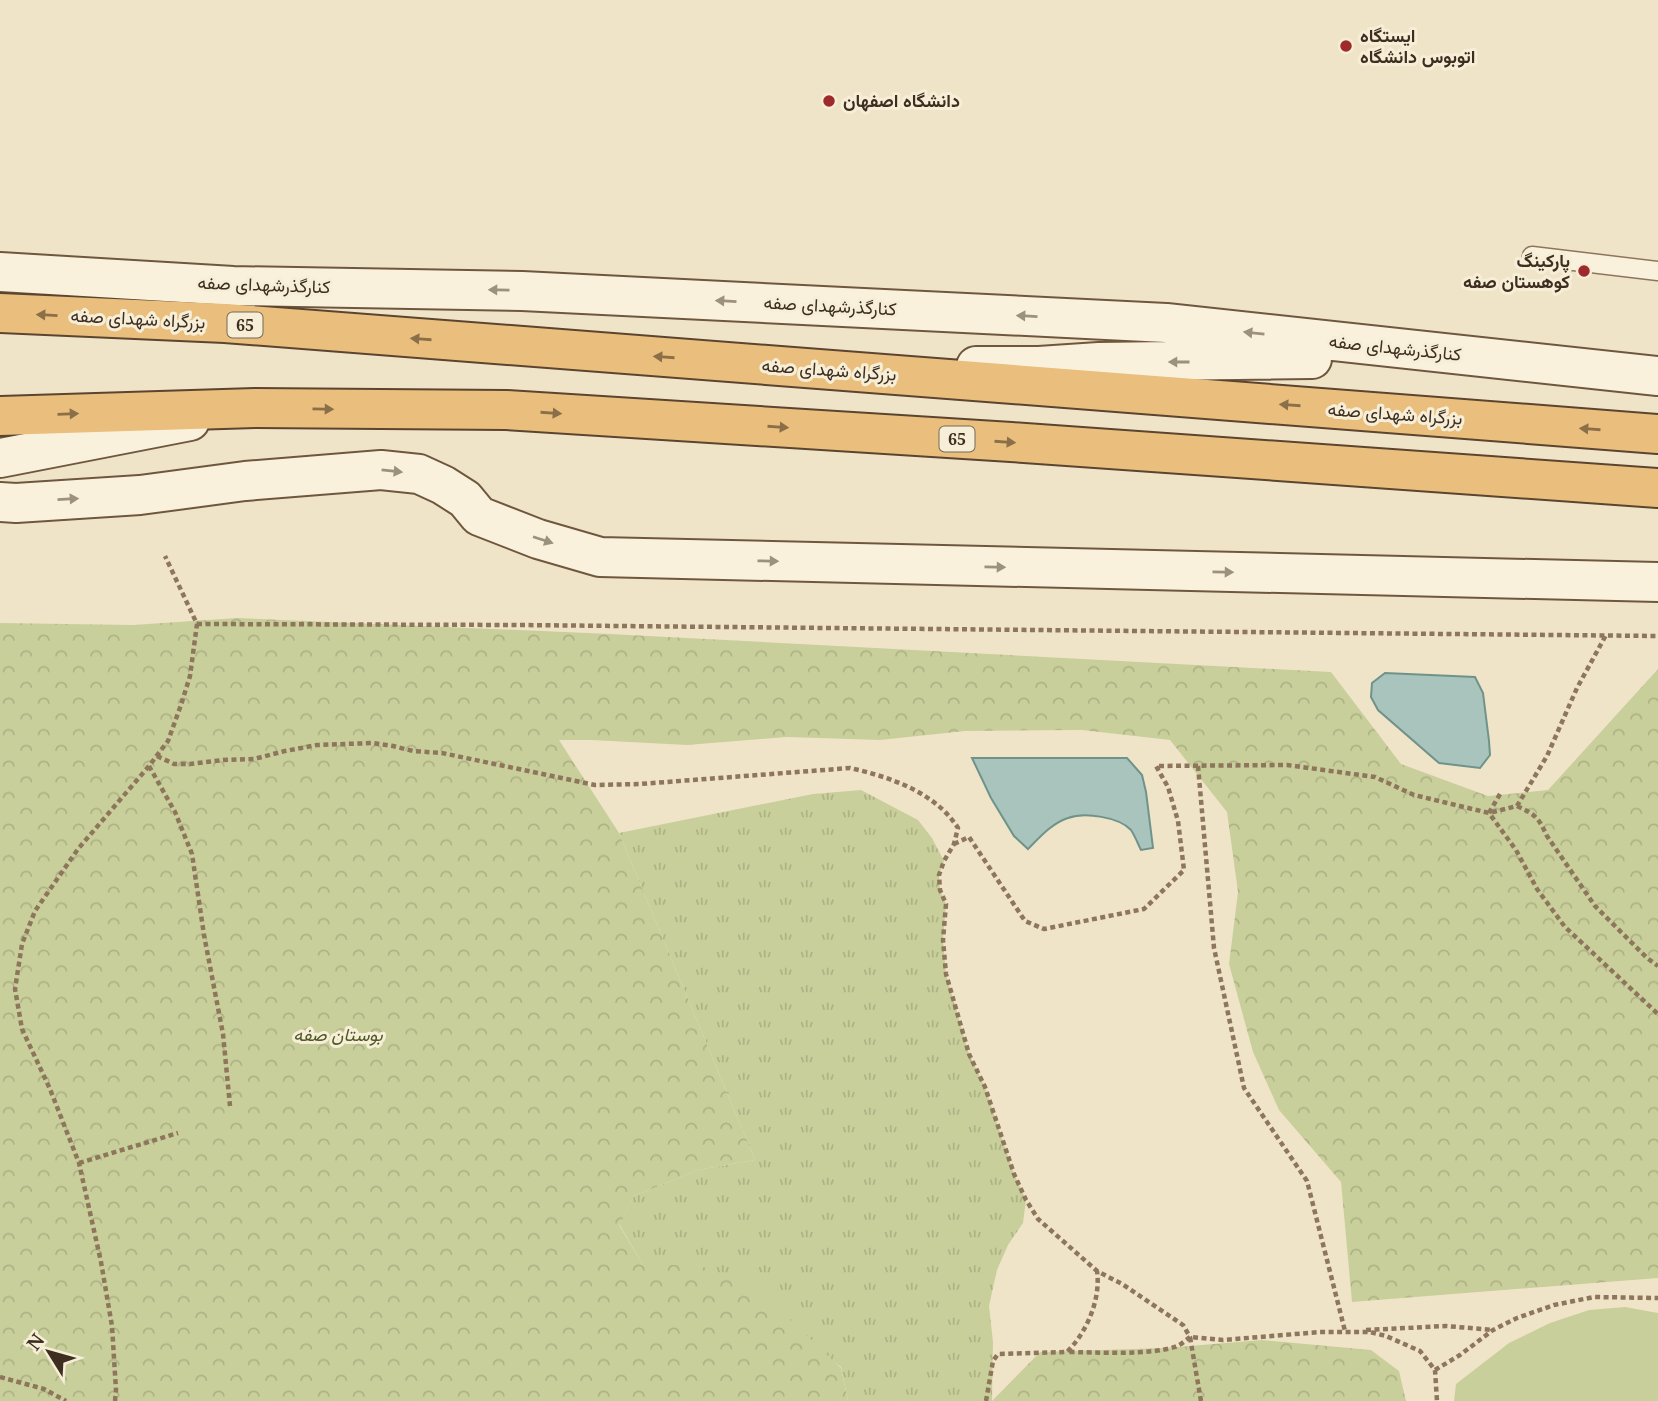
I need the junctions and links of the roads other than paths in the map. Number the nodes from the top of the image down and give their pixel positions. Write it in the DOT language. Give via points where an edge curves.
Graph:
graph roads {
  1 [pos="1532,256"];
  2 [pos="1658,271"];
  3 [pos="0,272"];
  4 [pos="0,313"];
  5 [pos="1468,356"];
  6 [pos="1518,361"];
  7 [pos="757,364"];
  8 [pos="1658,376"];
  9 [pos="1658,382"];
  10 [pos="255,408"];
  11 [pos="0,416"];
  12 [pos="1658,434"];
  13 [pos="0,458"];
  14 [pos="1658,488"];
  15 [pos="0,502"];
  16 [pos="1658,582"];
  1 -- 2 [label="lane"];
  5 -- 3 [label="main road, کنارگذرشهدای صفه, one-way" via="1152,323 522,291 233,285"];
  7 -- 4 [label="highway, بزرگراه شهدای صفه / 65, one-way" via="225,323"];
  5 -- 6 [label="main road, کنارگذرشهدای صفه"];
  5 -- 7 [label="main road, one-way" via="1039,366"];
  6 -- 8 [label="main road, کنارگذرشهدای صفه"];
  6 -- 9 [label="main road"];
  12 -- 7 [label="highway, بزرگراه شهدای صفه / 65, one-way"];
  11 -- 10 [label="highway, 65, one-way"];
  10 -- 13 [label="main road"];
  10 -- 14 [label="highway, 65, one-way" via="506,410"];
  15 -- 16 [label="main road, one-way" via="140,495 381,470 419,474 465,499 479,516 600,557"];
}
